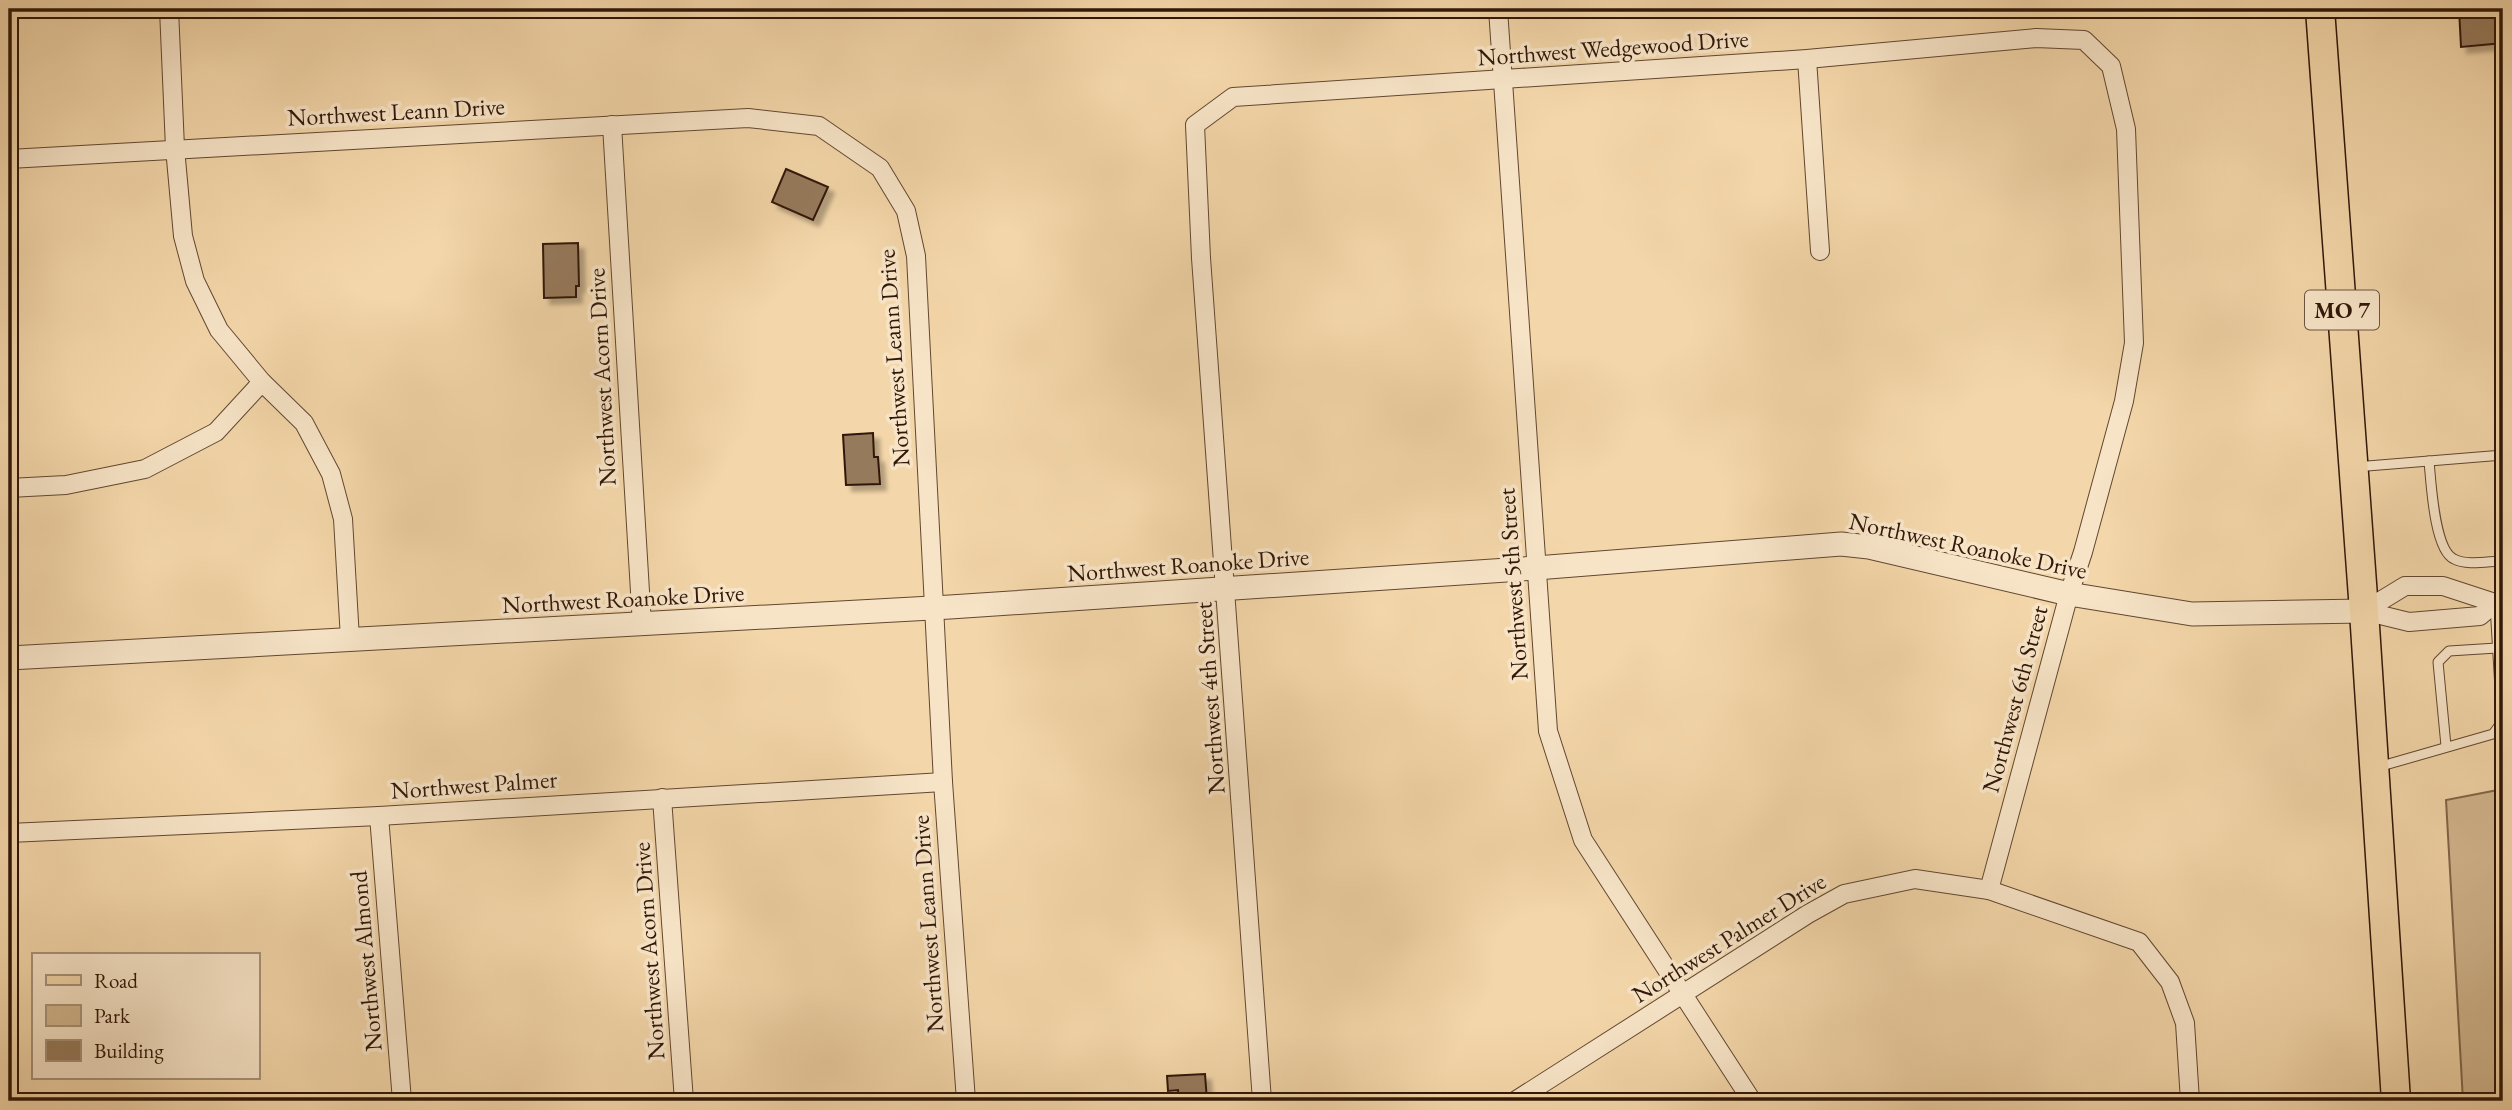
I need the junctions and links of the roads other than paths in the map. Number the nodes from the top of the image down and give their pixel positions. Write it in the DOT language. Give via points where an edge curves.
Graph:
graph roads {
  1 [pos="169,9"];
  2 [pos="1498,9"];
  3 [pos="2320,9"];
  4 [pos="2084,40"];
  5 [pos="1807,59"];
  6 [pos="1503,80"];
  7 [pos="612,125"];
  8 [pos="1195,125"];
  9 [pos="175,148"];
  10 [pos="9,159"];
  11 [pos="1820,251"];
  12 [pos="262,382"];
  13 [pos="2503,455"];
  14 [pos="2429,461"];
  15 [pos="2354,467"];
  16 [pos="9,488"];
  17 [pos="2503,561"];
  18 [pos="1536,568"];
  19 [pos="1227,589"];
  20 [pos="2068,594"];
  21 [pos="2499,603"];
  22 [pos="933,608"];
  23 [pos="2364,611"];
  24 [pos="642,625"];
  25 [pos="350,639"];
  26 [pos="2497,648"];
  27 [pos="9,658"];
  28 [pos="2446,746"];
  29 [pos="2374,768"];
  30 [pos="943,782"];
  31 [pos="662,798"];
  32 [pos="379,816"];
  33 [pos="9,833"];
  34 [pos="1989,890"];
  35 [pos="1682,994"];
  36 [pos="402,1101"];
  37 [pos="684,1101"];
  38 [pos="966,1101"];
  39 [pos="1262,1101"];
  40 [pos="1515,1101"];
  41 [pos="1752,1101"];
  42 [pos="2190,1101"];
  43 [pos="2396,1101"];
  1 -- 9 [label="street"];
  2 -- 6 [label="street, Northwest 5th Street"];
  3 -- 15 [label="main road, MO 7"];
  4 -- 5 [label="street, Northwest Wedgewood Drive" via="2036,38"];
  4 -- 20 [label="street, Northwest 6th Street" via="2111,66 2126,129 2134,343 2124,401"];
  5 -- 6 [label="street, Northwest Wedgewood Drive"];
  5 -- 11 [label="street"];
  6 -- 8 [label="street, Northwest Wedgewood Drive" via="1233,97"];
  6 -- 18 [label="street, Northwest 5th Street"];
  7 -- 9 [label="street, Northwest Leann Drive"];
  7 -- 22 [label="street, Northwest Leann Drive" via="748,118 819,126 880,168 906,211 916,256"];
  7 -- 24 [label="street, Northwest Acorn Drive"];
  8 -- 19 [label="street, Northwest 4th Street"];
  9 -- 10 [label="street, Northwest Leann Drive"];
  9 -- 12 [label="street" via="183,236 195,281 219,330"];
  12 -- 16 [label="street" via="216,432 145,469 66,485"];
  12 -- 25 [label="street" via="304,423 331,474 343,519"];
  13 -- 14 [label="lane"];
  14 -- 15 [label="lane"];
  14 -- 17 [label="lane" via="2437,522 2447,553 2468,562"];
  15 -- 23 [label="main road, MO 7"];
  18 -- 19 [label="street, Northwest Roanoke Drive"];
  18 -- 20 [label="street, Northwest Roanoke Drive" via="1841,544"];
  18 -- 35 [label="street, Northwest 5th Street" via="1548,731 1564,788 1583,840"];
  19 -- 22 [label="street, Northwest Roanoke Drive"];
  19 -- 39 [label="street, Northwest 4th Street"];
  20 -- 23 [label="street, Northwest Roanoke Drive" via="2192,614"];
  20 -- 34 [label="street, Northwest 6th Street"];
  21 -- 23 [label="street" via="2480,616 2409,622"];
  21 -- 23 [label="street" via="2443,586 2405,586"];
  21 -- 26 [label="lane"];
  22 -- 24 [label="street, Northwest Roanoke Drive"];
  22 -- 30 [label="street, Northwest Leann Drive"];
  23 -- 29 [label="main road, MO 7"];
  24 -- 25 [label="street, Northwest Roanoke Drive"];
  25 -- 27 [label="street, Northwest Roanoke Drive"];
  26 -- 28 [label="lane" via="2502,722 2493,734"];
  26 -- 28 [label="lane" via="2449,650 2438,662"];
  28 -- 29 [label="lane"];
  29 -- 43 [label="main road, MO 7"];
  30 -- 31 [label="street, Northwest Palmer"];
  30 -- 38 [label="street, Northwest Leann Drive"];
  31 -- 32 [label="street, Northwest Palmer"];
  31 -- 37 [label="street, Northwest Acorn Drive"];
  32 -- 33 [label="street, Northwest Palmer"];
  32 -- 36 [label="street, Northwest Almond"];
  34 -- 35 [label="street, Northwest Palmer Drive" via="1915,879 1844,894"];
  34 -- 42 [label="street" via="2139,942 2170,982 2185,1023"];
  35 -- 40 [label="street, Northwest Palmer Drive"];
  35 -- 41 [label="street, Northwest 5th Street"];
}
